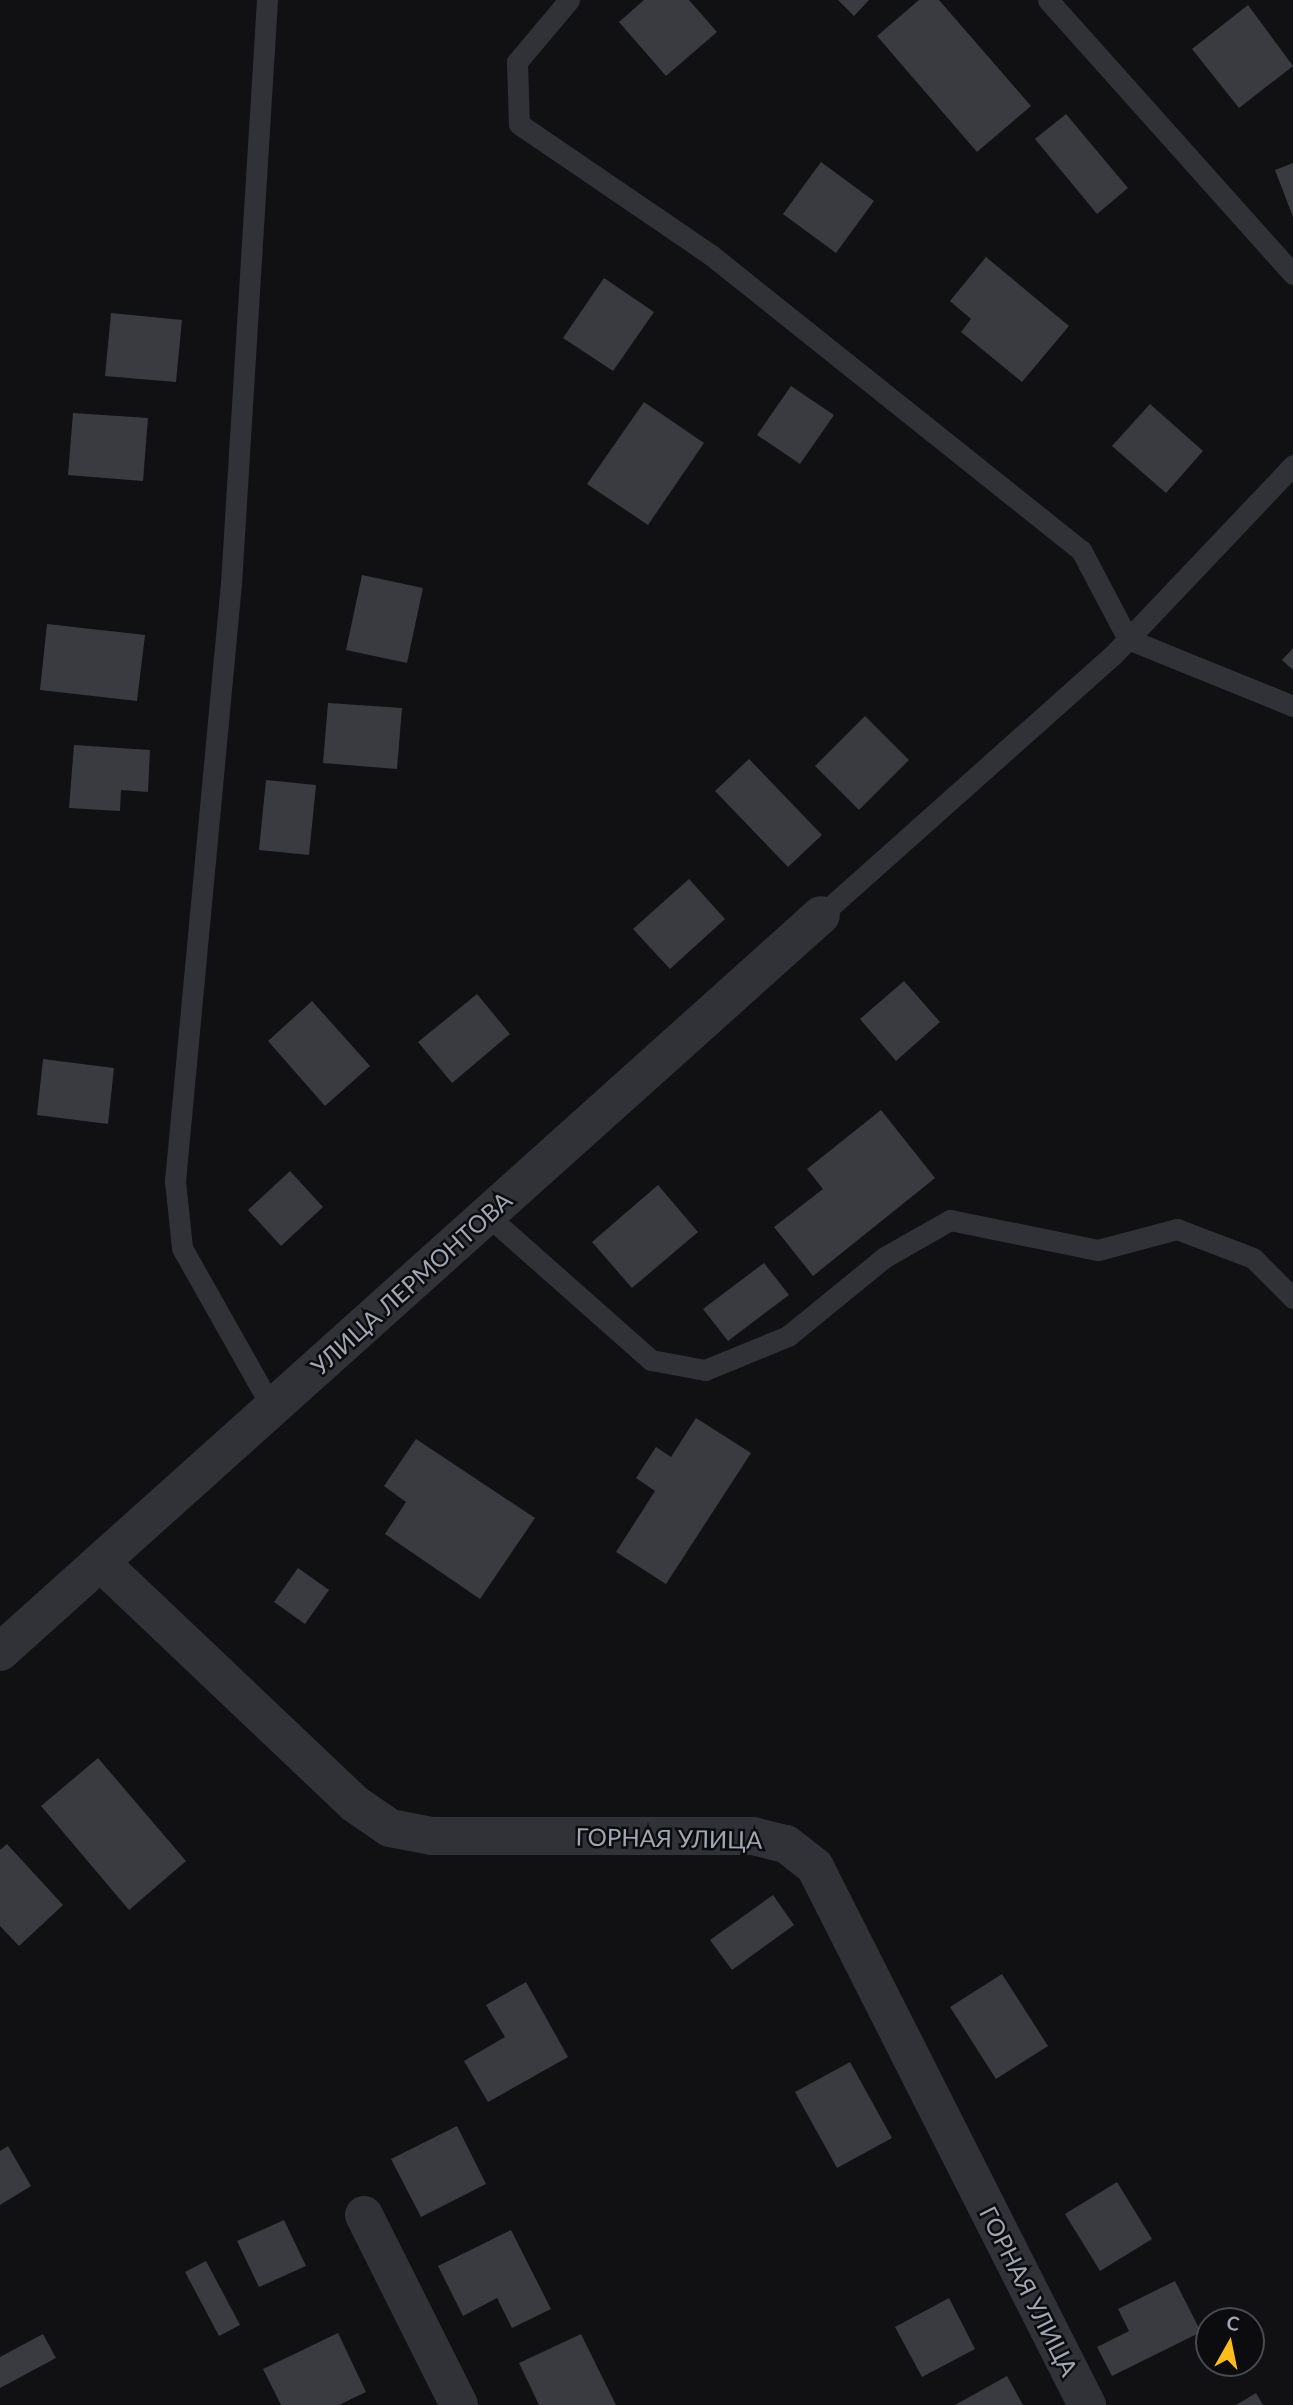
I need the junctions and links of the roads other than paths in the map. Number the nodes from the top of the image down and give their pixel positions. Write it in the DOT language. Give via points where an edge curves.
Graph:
graph roads {
  1 [pos="267,0"];
  2 [pos="569,0"];
  3 [pos="1048,0"];
  4 [pos="1293,274"];
  5 [pos="1293,466"];
  6 [pos="1128,639"];
  7 [pos="1293,706"];
  8 [pos="821,915"];
  9 [pos="487,1215"];
  10 [pos="1293,1298"];
  11 [pos="272,1408"];
  12 [pos="100,1562"];
  13 [pos="0,1651"];
  14 [pos="364,2215"];
  15 [pos="459,2405"];
  16 [pos="1087,2405"];
  1 -- 11 [label="lane" via="271,9 231,583 175,1181 182,1248"];
  2 -- 6 [label="lane" via="517,61 519,124 711,255 1081,550"];
  3 -- 4 [label="lane"];
  5 -- 6 [label="lane"];
  6 -- 7 [label="lane"];
  6 -- 8 [label="lane"];
  8 -- 9 [label="street, УЛИЦА ЛЕРМОНТОВА"];
  9 -- 10 [label="lane" via="650,1360 705,1370 788,1336 885,1257 950,1220 1098,1250 1177,1229 1253,1258"];
  9 -- 11 [label="street, УЛИЦА ЛЕРМОНТОВА"];
  11 -- 12 [label="street, УЛИЦА ЛЕРМОНТОВА"];
  12 -- 13 [label="street, УЛИЦА ЛЕРМОНТОВА"];
  12 -- 16 [label="street, ГОРНАЯ УЛИЦА" via="355,1804 390,1828 432,1836 753,1836 786,1844 816,1867"];
  14 -- 15 [label="street"];
}
